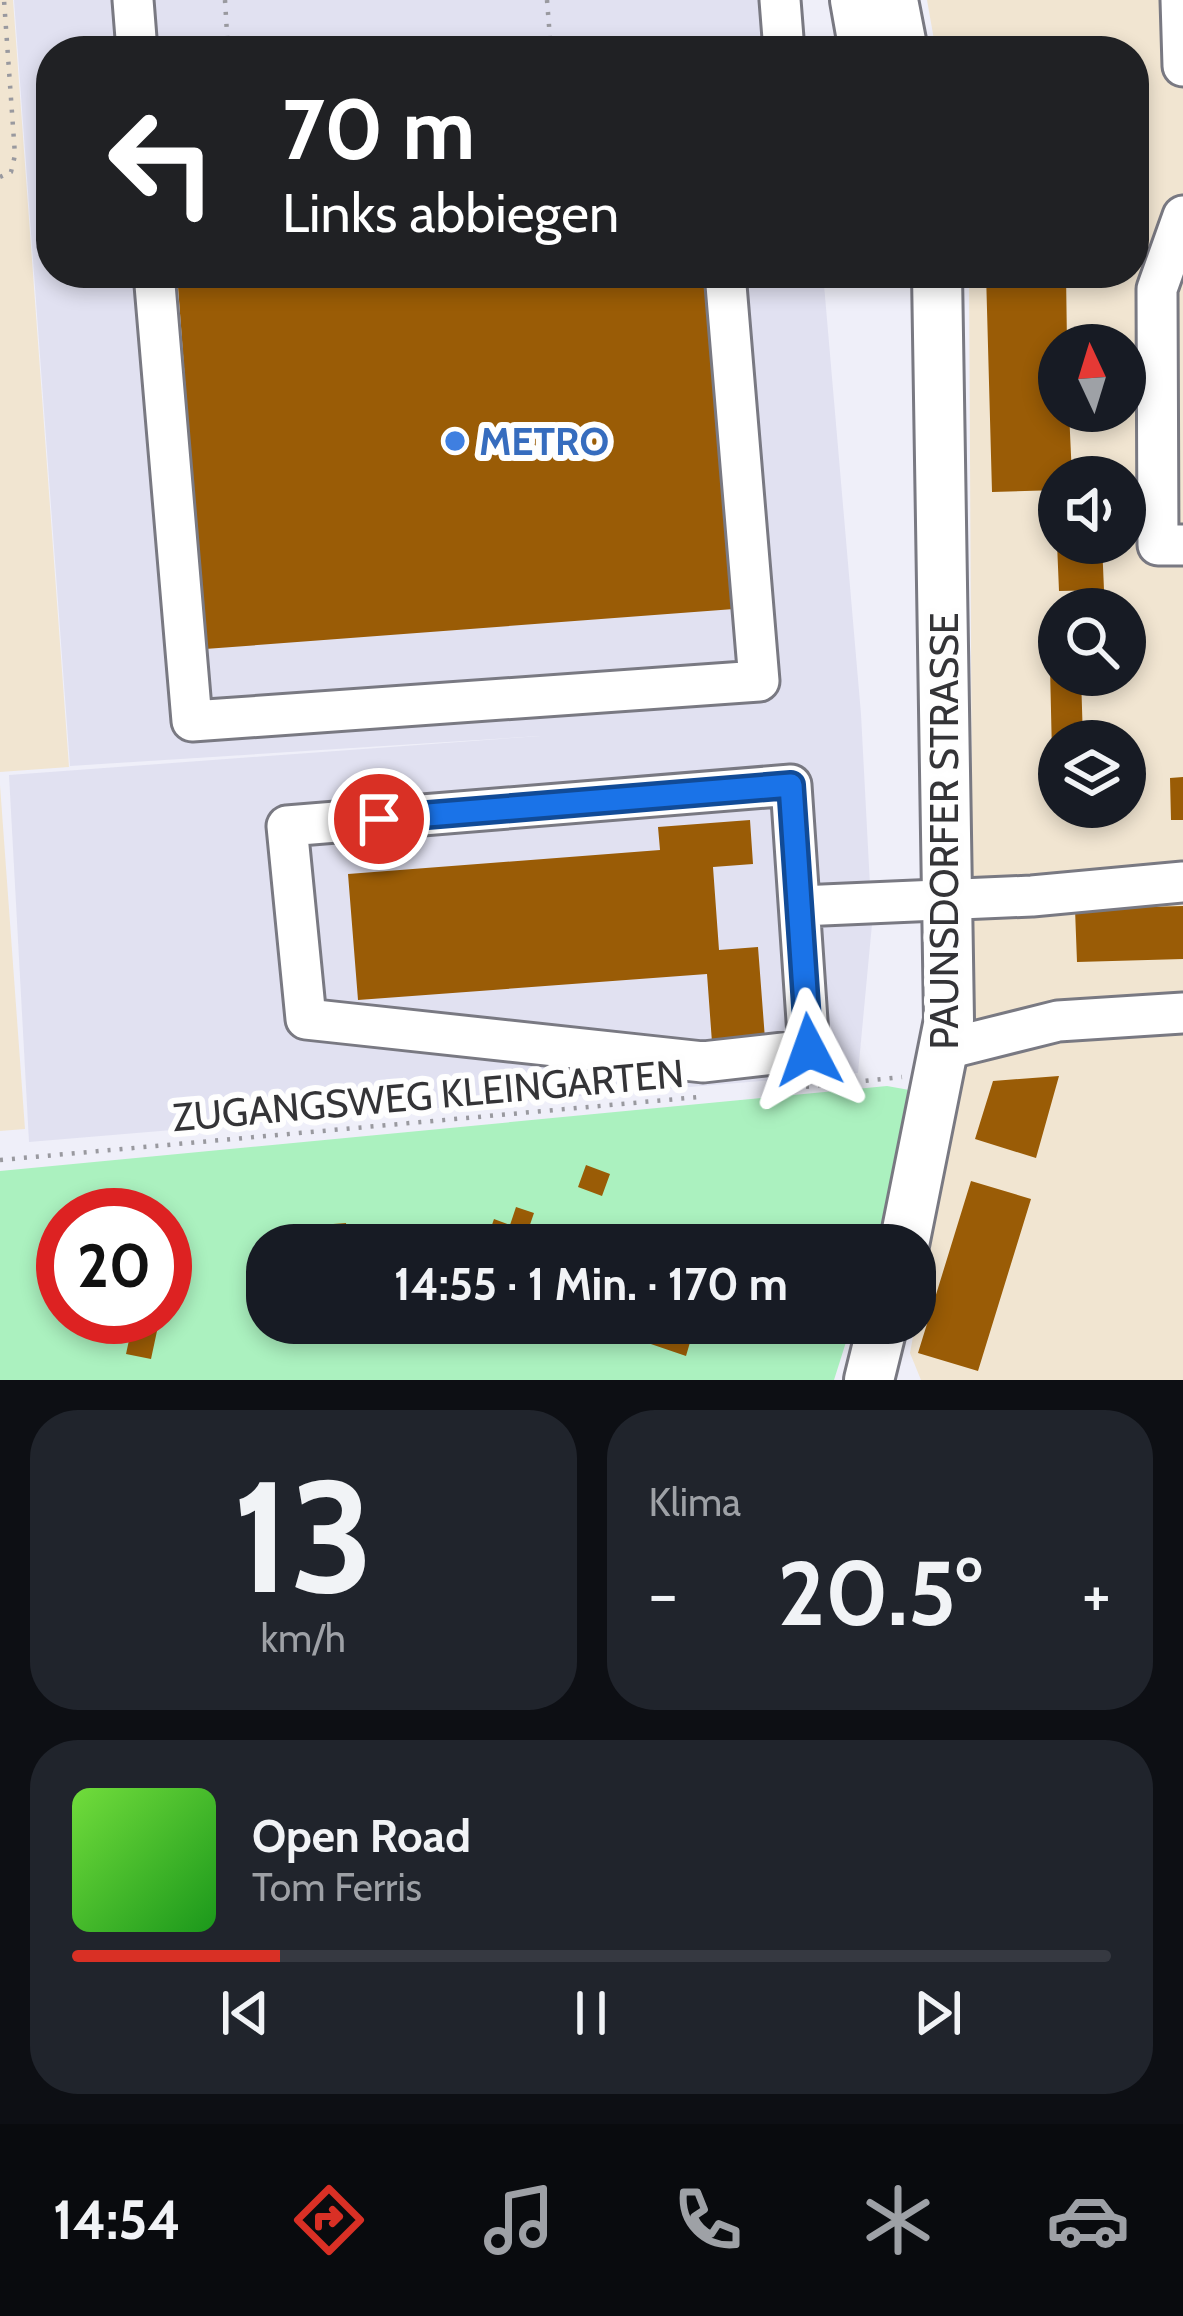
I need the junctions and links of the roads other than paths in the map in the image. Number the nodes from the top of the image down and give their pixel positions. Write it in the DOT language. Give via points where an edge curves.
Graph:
graph roads {
  1 [pos="133,0"];
  2 [pos="780,0"];
  3 [pos="855,0"];
  4 [pos="893,0"];
  5 [pos="1181,0"];
  6 [pos="136,36"];
  7 [pos="783,36"];
  8 [pos="861,36"];
  9 [pos="900,36"];
  10 [pos="1183,66"];
  11 [pos="1183,216"];
  12 [pos="155,288"];
  13 [pos="726,288"];
  14 [pos="913,288"];
  15 [pos="938,288"];
  16 [pos="1170,330"];
  17 [pos="940,414"];
  18 [pos="1183,545"];
  19 [pos="1183,882"];
  20 [pos="950,899"];
  21 [pos="800,906"];
  22 [pos="1183,1013"];
  23 [pos="946,1049"];
  24 [pos="908,1224"];
  25 [pos="878,1344"];
  26 [pos="868,1380"];
  1 -- 6 [label="lane"];
  2 -- 7 [label="lane"];
  3 -- 8 [label="main road"];
  4 -- 9 [label="main road"];
  5 -- 10 [label="lane"];
  11 -- 16 [label="lane" via="1157,289"];
  12 -- 13 [label="lane" via="192,721 759,681"];
  14 -- 17 [label="main road, PAUNSDORFER STRASSE"];
  15 -- 17 [label="main road, PAUNSDORFER STRASSE"];
  16 -- 18 [label="lane" via="1158,545"];
  17 -- 20 [label="main road, PAUNSDORFER STRASSE"];
  19 -- 20 [label="lane"];
  20 -- 21 [label="lane"];
  20 -- 23 [label="main road, PAUNSDORFER STRASSE"];
  21 -- 21 [label="lane" via="791,785 287,826 306,1019 704,1062 809,1050"];
  22 -- 23 [label="lane" via="1058,1021"];
  23 -- 24 [label="main road, PAUNSDORFER STRASSE"];
  25 -- 26 [label="main road"];
}
